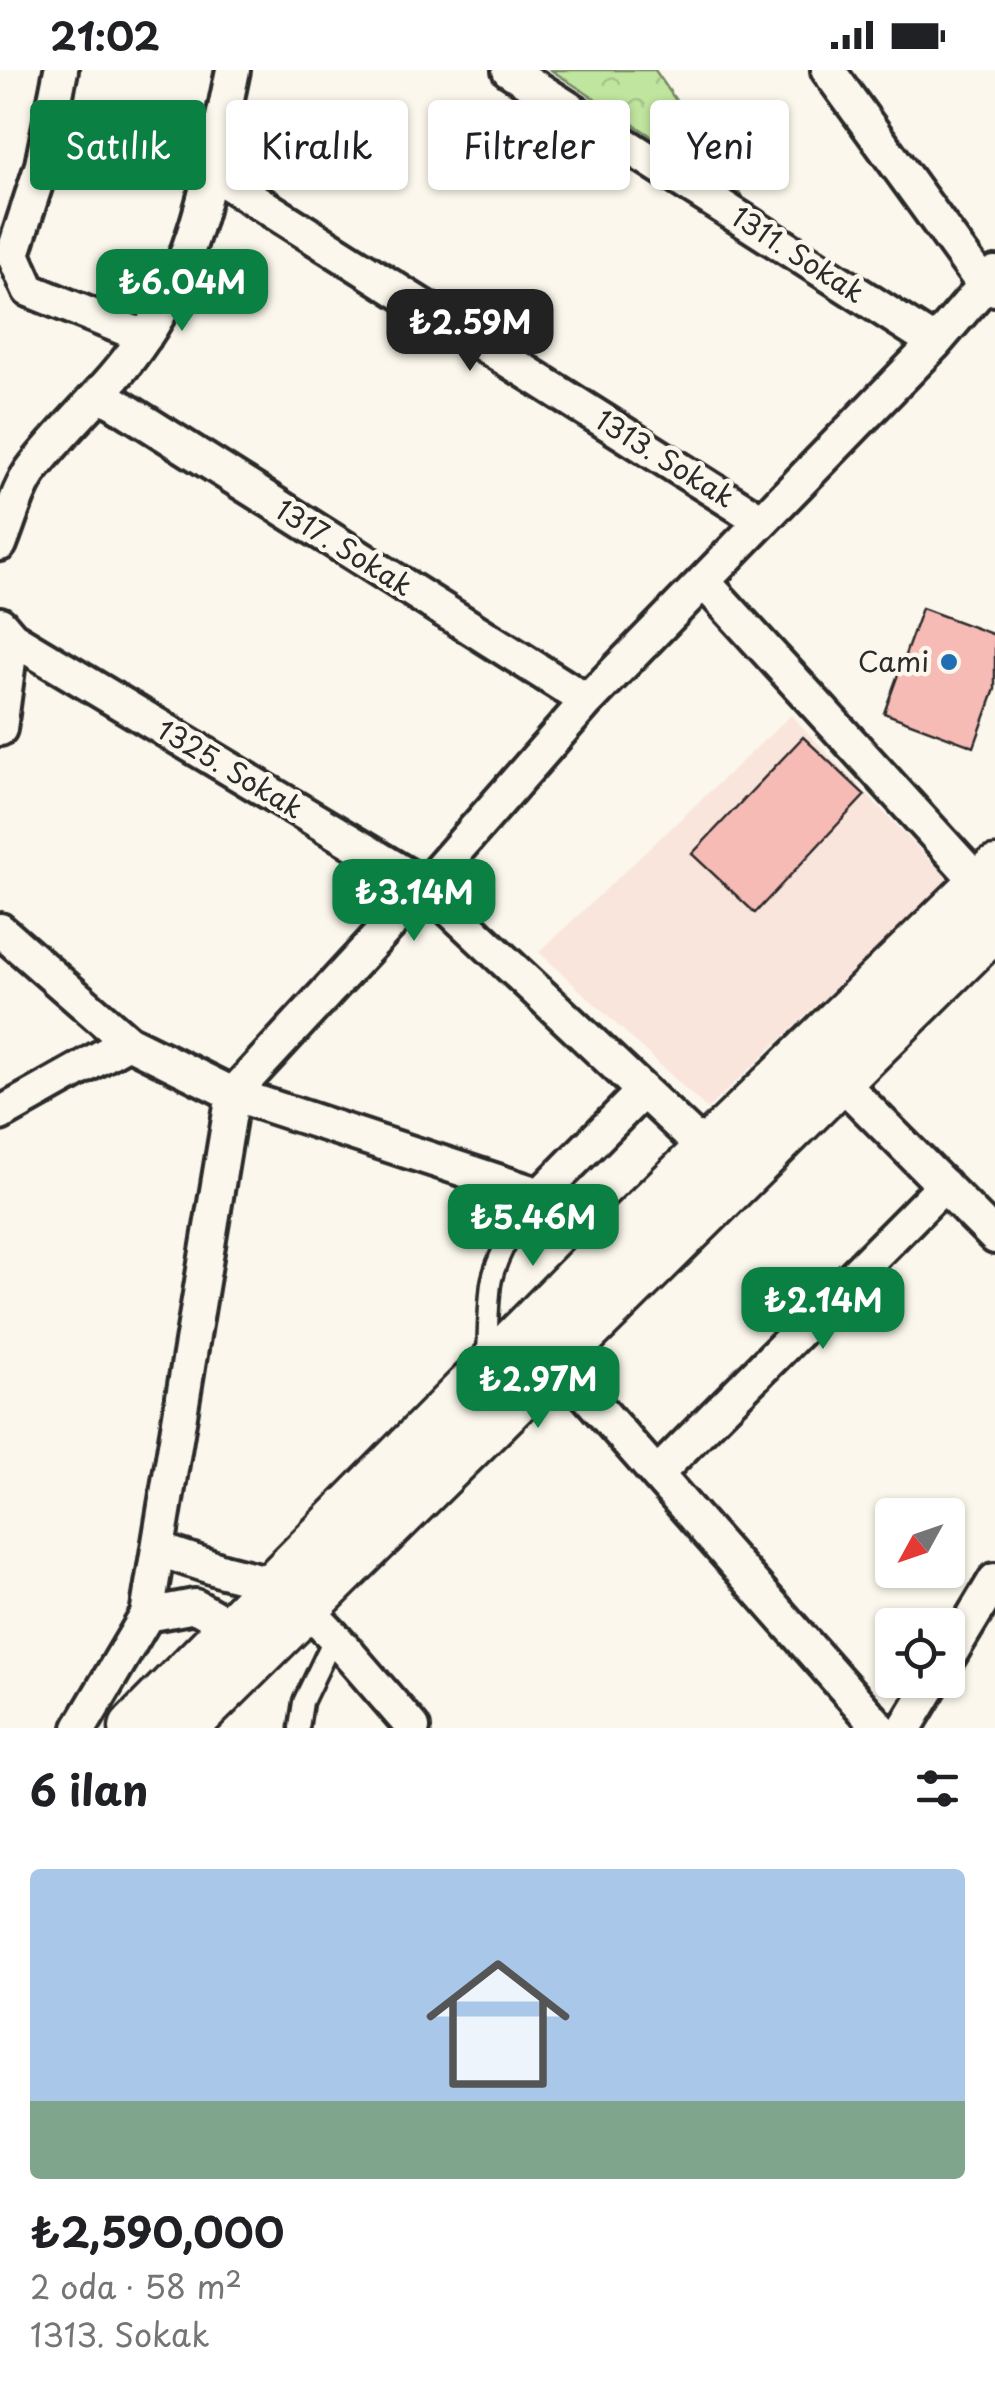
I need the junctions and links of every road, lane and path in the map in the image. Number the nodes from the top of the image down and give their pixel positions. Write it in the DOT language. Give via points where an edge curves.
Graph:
graph roads {
  1 [pos="233,70"];
  2 [pos="509,70"];
  3 [pos="828,70"];
  4 [pos="56,71"];
  5 [pos="212,173"];
  6 [pos="991,282"];
  7 [pos="146,336"];
  8 [pos="935,342"];
  9 [pos="101,394"];
  10 [pos="762,521"];
  11 [pos="0,544"];
  12 [pos="704,582"];
  13 [pos="6,631"];
  14 [pos="587,701"];
  15 [pos="0,730"];
  16 [pos="425,886"];
  17 [pos="990,894"];
  18 [pos="0,930"];
  19 [pos="128,1042"];
  20 [pos="838,1078"];
  21 [pos="643,1091"];
  22 [pos="233,1094"];
  23 [pos="0,1114"];
  24 [pos="707,1151"];
  25 [pos="944,1186"];
  26 [pos="540,1195"];
  27 [pos="995,1237"];
  28 [pos="555,1359"];
  29 [pos="486,1371"];
  30 [pos="657,1474"];
  31 [pos="160,1550"];
  32 [pos="995,1580"];
  33 [pos="305,1609"];
  34 [pos="147,1615"];
  35 [pos="232,1627"];
  36 [pos="965,1630"];
  37 [pos="923,1698"];
  38 [pos="80,1728"];
  39 [pos="134,1728"];
  40 [pos="183,1728"];
  41 [pos="299,1728"];
  42 [pos="413,1728"];
  43 [pos="880,1728"];
  44 [pos="905,1728"];
  1 -- 5 [label="street"];
  2 -- 8 [label="street, 1311. Sokak"];
  3 -- 6 [label="street"];
  4 -- 7 [label="street" via="42,166 14,254 29,290"];
  5 -- 7 [label="street" via="174,281"];
  5 -- 10 [label="street, 1313. Sokak"];
  6 -- 8 [label="street"];
  7 -- 9 [label="street"];
  8 -- 10 [label="street"];
  9 -- 11 [label="street" via="32,470"];
  9 -- 14 [label="street, 1317. Sokak"];
  10 -- 12 [label="street"];
  12 -- 14 [label="street"];
  12 -- 17 [label="street"];
  13 -- 15 [label="street"];
  13 -- 16 [label="street, 1325. Sokak"];
  14 -- 16 [label="street"];
  16 -- 21 [label="street, 1325. Sokak"];
  16 -- 22 [label="street"];
  17 -- 20 [label="street"];
  17 -- 24 [label="street"];
  18 -- 19 [label="street"];
  19 -- 22 [label="street"];
  19 -- 23 [label="street"];
  20 -- 25 [label="street"];
  20 -- 28 [label="street"];
  21 -- 24 [label="street, 1325. Sokak"];
  21 -- 26 [label="street"];
  22 -- 26 [label="street"];
  22 -- 31 [label="street"];
  24 -- 29 [label="street"];
  25 -- 27 [label="street"];
  25 -- 30 [label="street"];
  26 -- 29 [label="lane" via="515,1228 492,1280"];
  28 -- 30 [label="street"];
  28 -- 33 [label="street"];
  29 -- 33 [label="street"];
  30 -- 43 [label="street"];
  31 -- 33 [label="street"];
  31 -- 34 [label="street"];
  32 -- 36 [label="street"];
  33 -- 35 [label="street"];
  33 -- 40 [label="street"];
  33 -- 41 [label="lane"];
  33 -- 42 [label="street"];
  34 -- 35 [label="street" via="195,1606"];
  34 -- 38 [label="street"];
  35 -- 39 [label="street"];
  37 -- 44 [label="street"];
}
